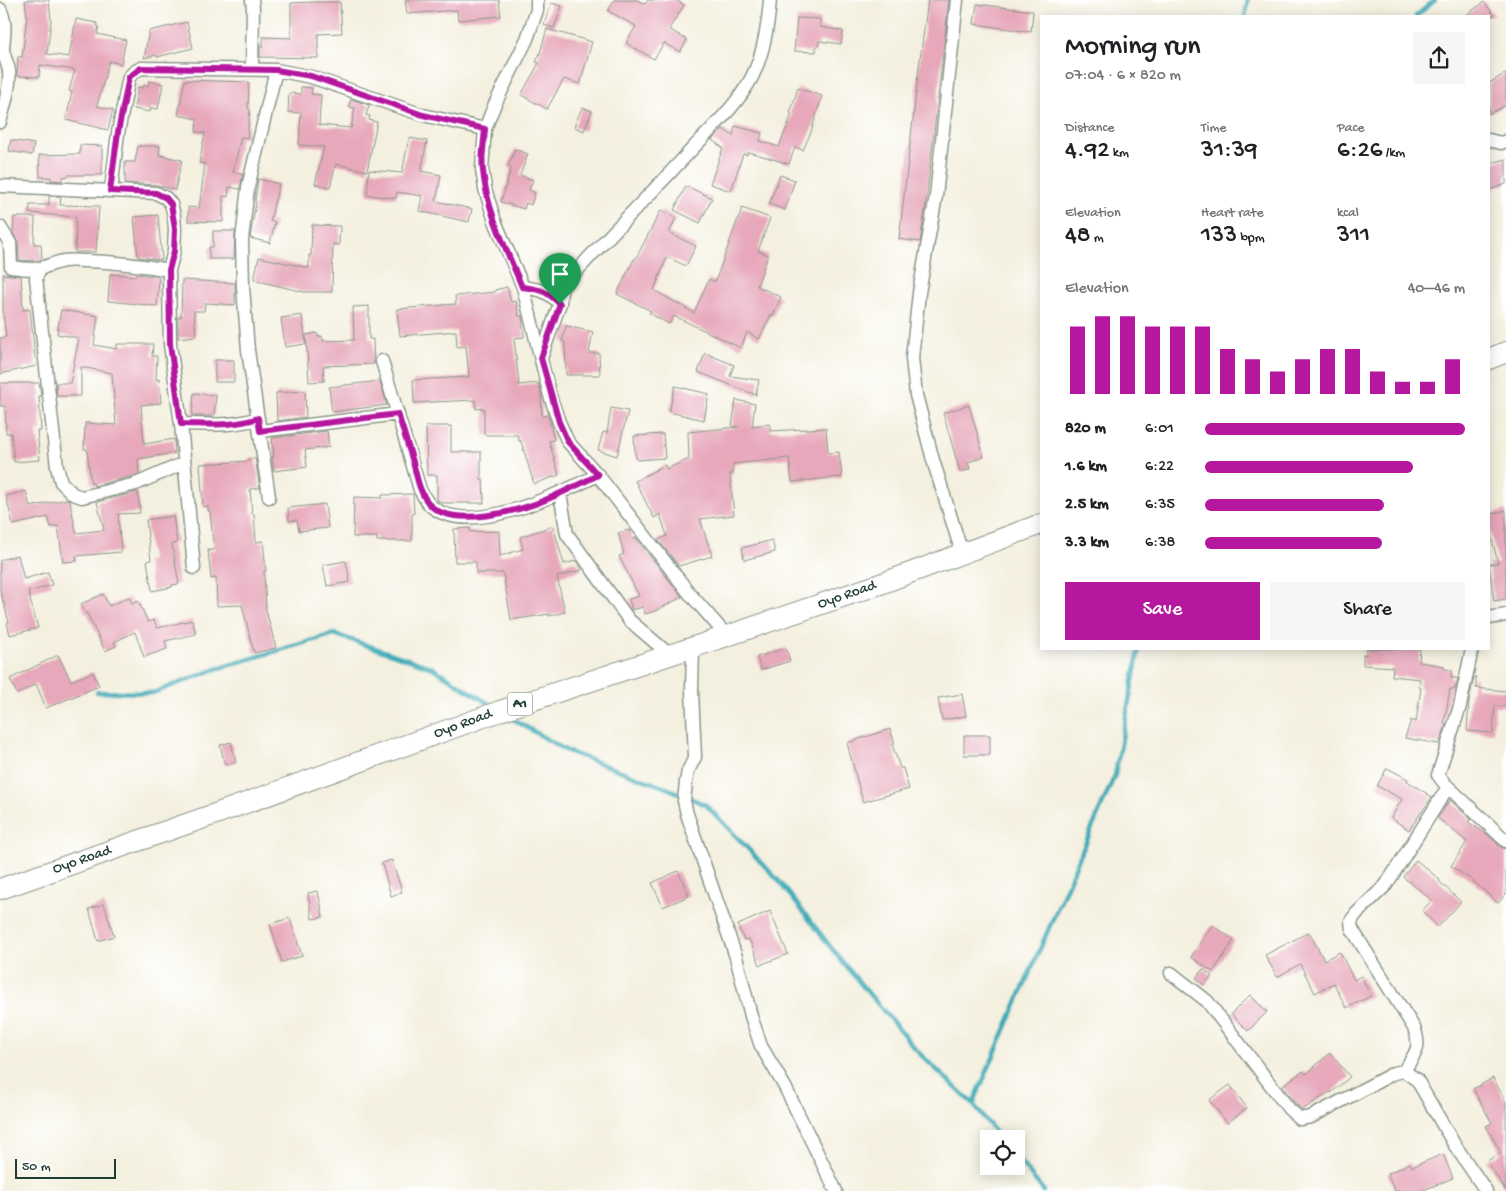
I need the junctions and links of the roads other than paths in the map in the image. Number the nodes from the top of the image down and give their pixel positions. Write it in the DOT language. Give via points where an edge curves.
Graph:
graph roads {
  1 [pos="252,0"];
  2 [pos="537,0"];
  3 [pos="770,0"];
  4 [pos="957,0"];
  5 [pos="0,9"];
  6 [pos="252,69"];
  7 [pos="276,70"];
  8 [pos="0,122"];
  9 [pos="485,129"];
  10 [pos="1490,140"];
  11 [pos="1506,141"];
  12 [pos="0,186"];
  13 [pos="110,191"];
  14 [pos="0,227"];
  15 [pos="40,269"];
  16 [pos="169,270"];
  17 [pos="522,287"];
  18 [pos="560,304"];
  19 [pos="1506,352"];
  20 [pos="541,358"];
  21 [pos="1490,358"];
  22 [pos="382,361"];
  23 [pos="398,414"];
  24 [pos="181,424"];
  25 [pos="259,424"];
  26 [pos="184,464"];
  27 [pos="598,475"];
  28 [pos="560,493"];
  29 [pos="269,497"];
  30 [pos="1040,524"];
  31 [pos="962,553"];
  32 [pos="194,568"];
  33 [pos="1506,615"];
  34 [pos="1490,618"];
  35 [pos="728,636"];
  36 [pos="693,647"];
  37 [pos="1472,650"];
  38 [pos="670,655"];
  39 [pos="1448,787"];
  40 [pos="1506,841"];
  41 [pos="0,889"];
  42 [pos="1171,973"];
  43 [pos="1404,1071"];
  44 [pos="836,1191"];
  45 [pos="1486,1191"];
  1 -- 6 [label="street"];
  2 -- 9 [label="street" via="527,39"];
  3 -- 18 [label="street" via="761,56 751,78 731,107 563,286"];
  4 -- 31 [label="street" via="936,196 912,358 916,394"];
  5 -- 8 [label="street" via="5,21 3,49 10,72"];
  6 -- 7 [label="street"];
  6 -- 13 [label="street" via="141,68 134,72 129,77"];
  7 -- 9 [label="street" via="311,76 423,115"];
  7 -- 25 [label="street" via="248,187 242,240 248,350"];
  9 -- 17 [label="street" via="482,169 485,189"];
  10 -- 11 [label="street"];
  12 -- 13 [label="street"];
  13 -- 16 [label="street" via="156,193 171,204 175,236"];
  14 -- 15 [label="street" via="10,243 11,267"];
  15 -- 16 [label="street" via="65,261 106,261"];
  15 -- 26 [label="street" via="36,278 60,482 73,494 82,497 136,484"];
  16 -- 24 [label="street" via="170,344"];
  17 -- 18 [label="street" via="549,293"];
  17 -- 20 [label="street"];
  18 -- 20 [label="street"];
  19 -- 21 [label="highway"];
  20 -- 27 [label="street" via="556,413 568,442"];
  22 -- 23 [label="street"];
  23 -- 25 [label="street"];
  23 -- 28 [label="street" via="420,490 430,506 446,515 484,516 518,509"];
  24 -- 25 [label="street"];
  24 -- 26 [label="street"];
  25 -- 29 [label="street"];
  26 -- 32 [label="street"];
  27 -- 28 [label="street"];
  27 -- 35 [label="street" via="690,594"];
  28 -- 38 [label="street" via="567,534 629,620"];
  30 -- 31 [label="highway, Oyo Road / A1"];
  31 -- 35 [label="highway, Oyo Road / A1"];
  33 -- 34 [label="street"];
  35 -- 36 [label="highway, Oyo Road / A1"];
  36 -- 38 [label="highway, Oyo Road / A1"];
  36 -- 44 [label="street" via="695,757 686,782 684,801 687,814 736,957 761,1046 794,1104"];
  37 -- 39 [label="street" via="1460,706 1438,775"];
  38 -- 41 [label="highway, Oyo Road / A1" via="500,711"];
  39 -- 40 [label="street"];
  39 -- 43 [label="street" via="1386,885 1351,921 1352,929 1418,1039 1417,1050"];
  42 -- 43 [label="street" via="1207,1002 1300,1119 1311,1117 1394,1073"];
  43 -- 45 [label="street" via="1417,1080"];
}
